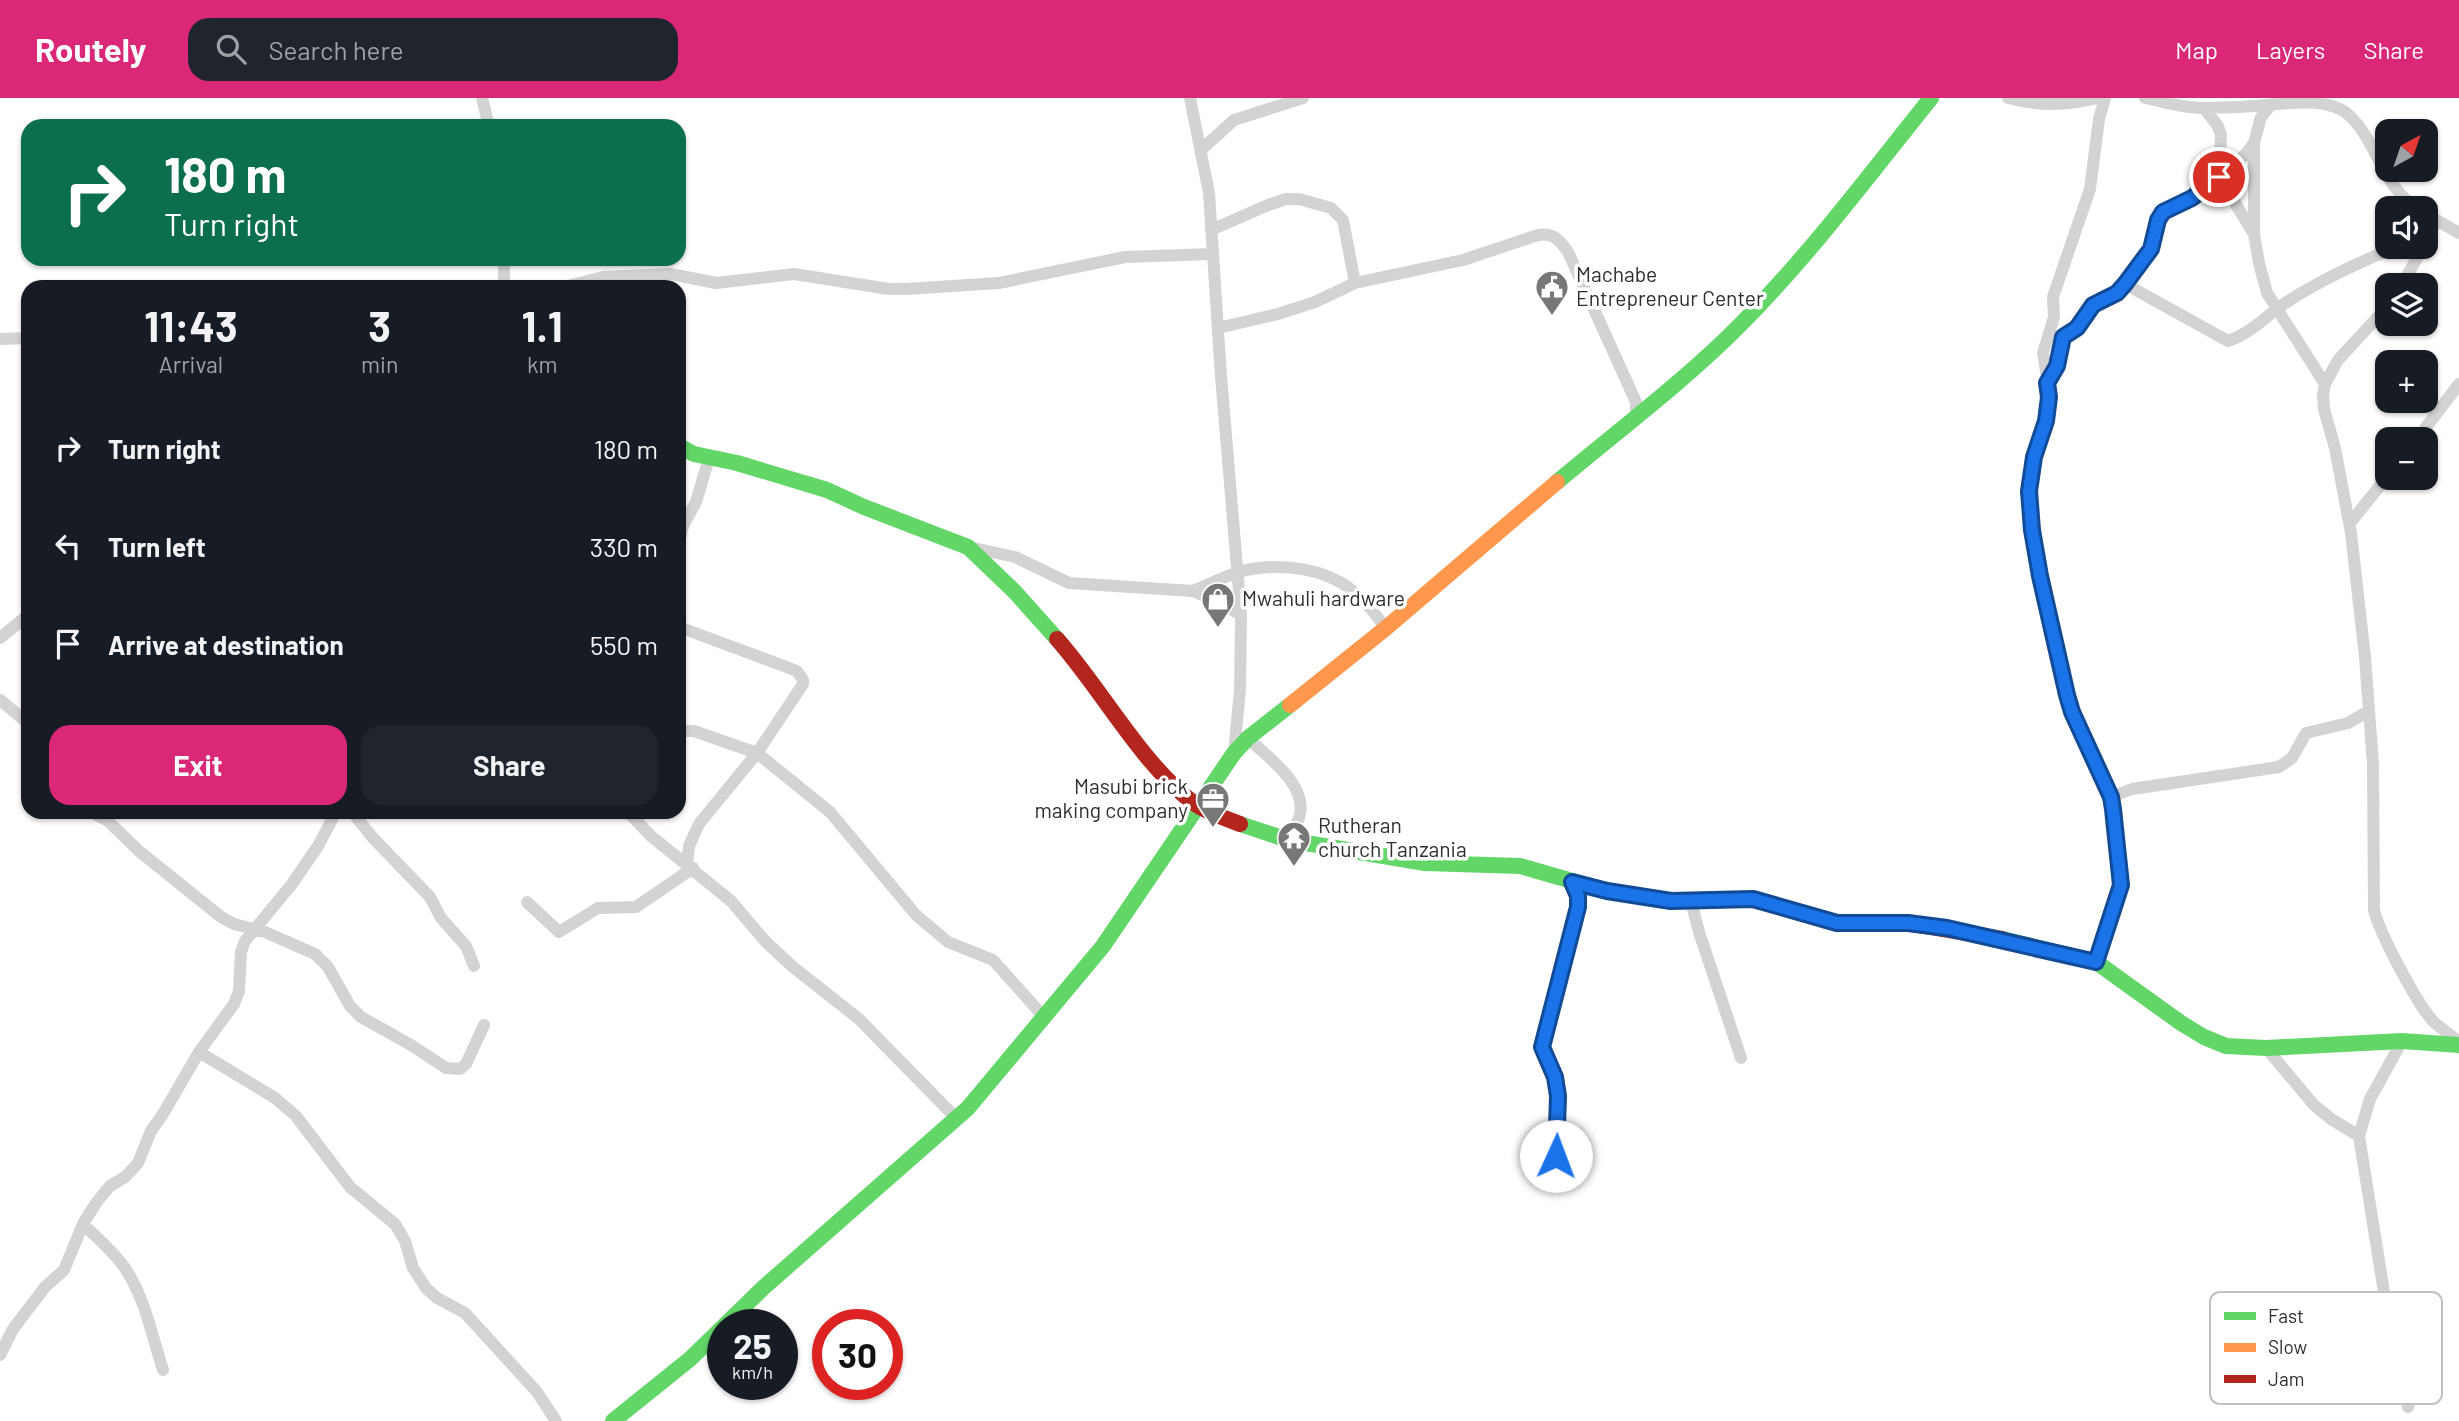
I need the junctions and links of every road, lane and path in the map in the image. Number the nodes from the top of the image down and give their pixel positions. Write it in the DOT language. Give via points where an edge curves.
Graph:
graph roads {
  1 [pos="482,98"];
  2 [pos="1190,98"];
  3 [pos="1303,98"];
  4 [pos="1931,98"];
  5 [pos="2007,98"];
  6 [pos="2097,98"];
  7 [pos="2105,98"];
  8 [pos="2145,98"];
  9 [pos="2293,99"];
  10 [pos="2271,104"];
  11 [pos="2204,108"];
  12 [pos="487,119"];
  13 [pos="2254,142"];
  14 [pos="1202,149"];
  15 [pos="2219,177"];
  16 [pos="2401,196"];
  17 [pos="2438,221"];
  18 [pos="1211,230"];
  19 [pos="2459,233"];
  20 [pos="2254,234"];
  21 [pos="1213,254"];
  22 [pos="2375,256"];
  23 [pos="587,280"];
  24 [pos="1355,283"];
  25 [pos="2125,284"];
  26 [pos="2276,309"];
  27 [pos="2375,320"];
  28 [pos="1218,328"];
  29 [pos="21,338"];
  30 [pos="0,339"];
  31 [pos="2047,383"];
  32 [pos="2325,384"];
  33 [pos="2459,384"];
  34 [pos="1636,417"];
  35 [pos="2426,427"];
  36 [pos="686,450"];
  37 [pos="709,457"];
  38 [pos="2377,490"];
  39 [pos="686,520"];
  40 [pos="2350,523"];
  41 [pos="968,547"];
  42 [pos="1238,572"];
  43 [pos="1193,591"];
  44 [pos="1241,615"];
  45 [pos="21,621"];
  46 [pos="1386,628"];
  47 [pos="686,629"];
  48 [pos="0,638"];
  49 [pos="0,700"];
  50 [pos="2367,712"];
  51 [pos="21,717"];
  52 [pos="686,731"];
  53 [pos="1248,738"];
  54 [pos="757,753"];
  55 [pos="1234,753"];
  56 [pos="2111,797"];
  57 [pos="1198,806"];
  58 [pos="114,819"];
  59 [pos="332,819"];
  60 [pos="358,819"];
  61 [pos="635,819"];
  62 [pos="1288,840"];
  63 [pos="690,866"];
  64 [pos="1572,882"];
  65 [pos="1691,901"];
  66 [pos="527,902"];
  67 [pos="252,929"];
  68 [pos="2096,962"];
  69 [pos="474,966"];
  70 [pos="1045,1018"];
  71 [pos="484,1025"];
  72 [pos="2402,1041"];
  73 [pos="2459,1044"];
  74 [pos="2266,1048"];
  75 [pos="199,1052"];
  76 [pos="1741,1058"];
  77 [pos="957,1119"];
  78 [pos="2359,1136"];
  79 [pos="1556,1156"];
  80 [pos="83,1224"];
  81 [pos="2384,1292"];
  82 [pos="741,1309"];
  83 [pos="707,1343"];
  84 [pos="0,1354"];
  85 [pos="163,1370"];
  86 [pos="2408,1404"];
  87 [pos="2408,1407"];
  88 [pos="556,1421"];
  89 [pos="613,1421"];
  1 -- 12 [label="street"];
  2 -- 14 [label="street"];
  3 -- 14 [label="street" via="1234,120"];
  4 -- 34 [label="street" via="1747,320"];
  5 -- 6 [label="street" via="2056,105"];
  7 -- 31 [label="street" via="2091,189 2053,297 2054,317 2043,353"];
  8 -- 11 [label="street"];
  9 -- 10 [label="street"];
  9 -- 16 [label="street" via="2323,101 2346,112"];
  10 -- 11 [label="street"];
  10 -- 13 [label="street" via="2259,122"];
  11 -- 15 [label="street" via="2221,135"];
  13 -- 15 [label="street" via="2240,161"];
  13 -- 20 [label="street"];
  14 -- 18 [label="street"];
  15 -- 20 [label="street"];
  15 -- 25 [label="street" via="2163,212 2151,249"];
  17 -- 19 [label="street"];
  18 -- 21 [label="street"];
  18 -- 24 [label="street" via="1286,199 1331,208 1343,220"];
  20 -- 26 [label="street" via="2263,281"];
  21 -- 23 [label="street" via="1125,257 999,284 906,289 794,274 716,283 671,274"];
  21 -- 28 [label="street"];
  22 -- 26 [label="street"];
  24 -- 28 [label="street" via="1315,302"];
  24 -- 34 [label="street" via="1463,260 1538,235 1553,235 1568,252 1636,402"];
  25 -- 26 [label="street" via="2228,341 2251,331"];
  25 -- 31 [label="street" via="2093,305 2077,328 2063,337 2057,366"];
  26 -- 32 [label="street"];
  27 -- 32 [label="street" via="2343,354"];
  28 -- 42 [label="street"];
  29 -- 30 [label="street"];
  31 -- 56 [label="street" via="2046,421 2030,483 2032,530 2072,712"];
  32 -- 40 [label="street" via="2324,409"];
  33 -- 35 [label="street"];
  34 -- 46 [label="street"];
  36 -- 37 [label="street"];
  37 -- 39 [label="street"];
  37 -- 41 [label="street" via="827,489"];
  38 -- 40 [label="street"];
  40 -- 50 [label="street"];
  41 -- 43 [label="street" via="1015,557 1069,583"];
  41 -- 57 [label="street" via="1078,663 1164,778"];
  42 -- 43 [label="street"];
  42 -- 44 [label="street"];
  42 -- 46 [label="street" via="1276,567 1331,578 1359,596"];
  43 -- 44 [label="street"];
  44 -- 55 [label="street"];
  45 -- 48 [label="street"];
  46 -- 53 [label="street"];
  47 -- 54 [label="street" via="801,675 803,684"];
  49 -- 51 [label="street"];
  50 -- 56 [label="street" via="2348,723 2306,733 2292,758 2279,767 2132,789"];
  50 -- 73 [label="street" via="2376,920 2421,1004"];
  52 -- 54 [label="street"];
  53 -- 55 [label="street"];
  53 -- 62 [label="street" via="1297,789 1300,815"];
  54 -- 63 [label="street" via="699,824 689,846"];
  54 -- 70 [label="street" via="830,812 916,915 948,942 993,960"];
  55 -- 57 [label="street"];
  56 -- 68 [label="street" via="2121,885"];
  57 -- 62 [label="street"];
  57 -- 70 [label="street" via="1103,946"];
  58 -- 67 [label="street" via="148,859 221,917"];
  59 -- 67 [label="street" via="292,884"];
  60 -- 69 [label="street" via="430,897 441,918 466,946"];
  61 -- 63 [label="street"];
  62 -- 64 [label="street" via="1425,863 1507,864"];
  63 -- 66 [label="street" via="636,907 598,908 559,932"];
  63 -- 77 [label="street" via="731,901 793,967 887,1045"];
  64 -- 65 [label="street"];
  64 -- 79 [label="street" via="1578,907 1542,1047 1558,1096"];
  65 -- 68 [label="street" via="1753,899 1837,923 1947,928"];
  65 -- 76 [label="street"];
  67 -- 71 [label="street" via="315,954 360,1017 446,1068 460,1069 466,1064"];
  67 -- 75 [label="street" via="241,952 237,1000"];
  68 -- 74 [label="street" via="2204,1037 2226,1046"];
  70 -- 77 [label="street"];
  72 -- 73 [label="street"];
  72 -- 74 [label="street"];
  72 -- 78 [label="street" via="2370,1099"];
  74 -- 78 [label="street" via="2314,1105"];
  75 -- 80 [label="street" via="151,1131 138,1164 110,1185"];
  75 -- 88 [label="street" via="296,1116 351,1187 395,1224 426,1288 465,1313 537,1392"];
  77 -- 82 [label="street"];
  78 -- 81 [label="street"];
  80 -- 84 [label="street" via="64,1270 37,1297"];
  80 -- 85 [label="street" via="124,1266 135,1285"];
  83 -- 89 [label="street"];
  86 -- 87 [label="street"];
}
